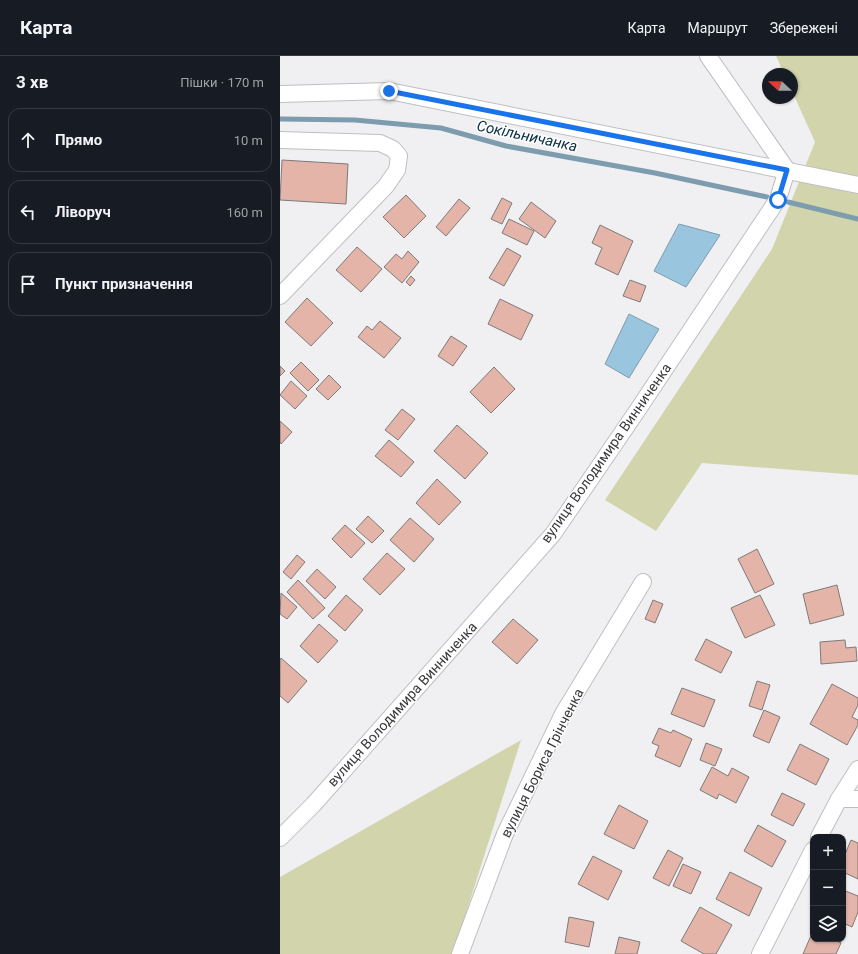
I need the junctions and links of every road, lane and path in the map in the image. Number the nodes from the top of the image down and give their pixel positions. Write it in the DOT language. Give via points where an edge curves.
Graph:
graph roads {
  1 [pos="708,56"];
  2 [pos="280,94"];
  3 [pos="280,140"];
  4 [pos="787,170"];
  5 [pos="858,185"];
  6 [pos="280,296"];
  7 [pos="644,582"];
  8 [pos="858,769"];
  9 [pos="839,799"];
  10 [pos="858,799"];
  11 [pos="822,834"];
  12 [pos="280,838"];
  13 [pos="810,856"];
  14 [pos="460,954"];
  15 [pos="760,954"];
  1 -- 4 [label="street"];
  2 -- 4 [label="street" via="389,91"];
  3 -- 6 [label="street" via="380,144 393,149 399,156 397,170 386,186"];
  4 -- 5 [label="street"];
  4 -- 12 [label="street, вулиця Володимира Винниченка" via="778,200 553,534 313,805"];
  7 -- 14 [label="street, вулиця Бориса Грінченка" via="563,714 505,834"];
  8 -- 9 [label="street"];
  9 -- 10 [label="street"];
  9 -- 11 [label="street"];
  13 -- 15 [label="street"];
}
